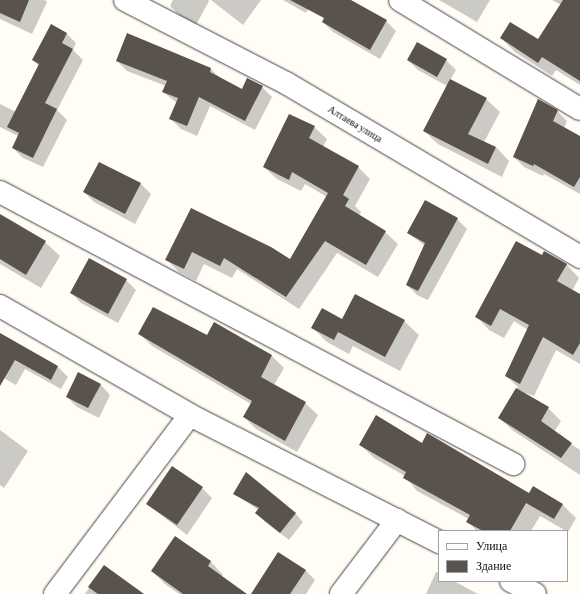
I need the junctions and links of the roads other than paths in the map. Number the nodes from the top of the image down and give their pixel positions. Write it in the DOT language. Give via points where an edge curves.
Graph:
graph roads {
  1 [pos="125,0"];
  2 [pos="400,0"];
  3 [pos="580,109"];
  4 [pos="0,192"];
  5 [pos="580,257"];
  6 [pos="0,306"];
  7 [pos="190,415"];
  8 [pos="513,464"];
  9 [pos="397,520"];
  10 [pos="438,541"];
  11 [pos="513,582"];
  12 [pos="55,594"];
  13 [pos="341,594"];
  14 [pos="535,594"];
  1 -- 5 [label="street, Алтаева улица" via="286,83"];
  2 -- 3 [label="street"];
  4 -- 8 [label="street"];
  6 -- 7 [label="street"];
  7 -- 9 [label="street"];
  7 -- 12 [label="street"];
  9 -- 10 [label="street"];
  9 -- 13 [label="street"];
  11 -- 14 [label="street"];
}
